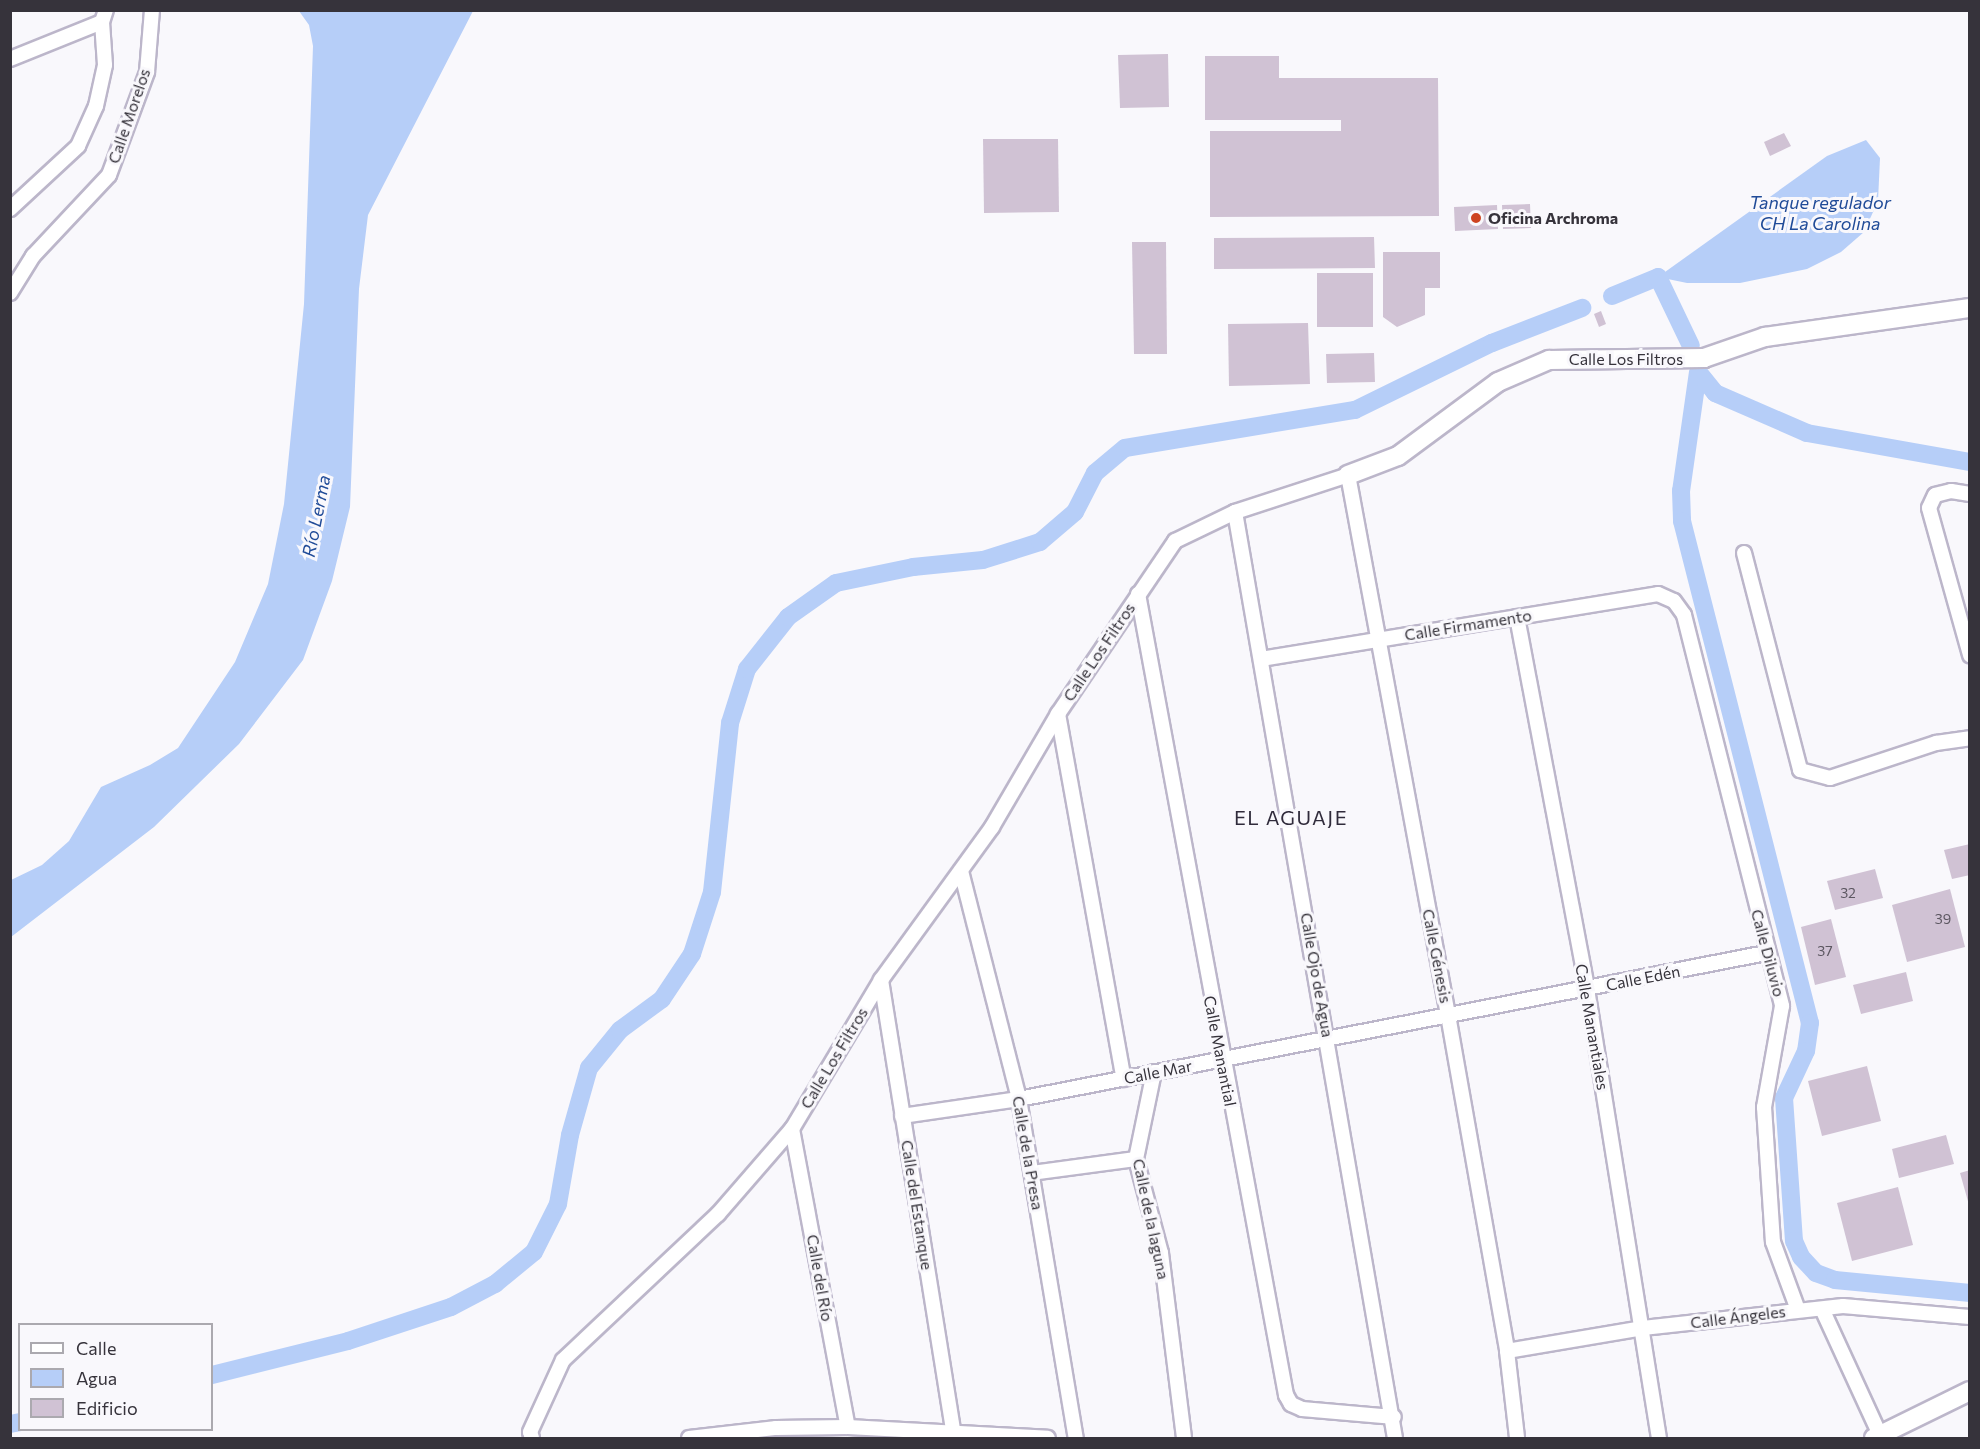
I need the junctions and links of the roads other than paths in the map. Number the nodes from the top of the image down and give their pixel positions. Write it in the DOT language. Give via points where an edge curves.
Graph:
graph roads {
  1 [pos="152,10"];
  2 [pos="104,16"];
  3 [pos="12,54"];
  4 [pos="10,208"];
  5 [pos="10,293"];
  6 [pos="1970,308"];
  7 [pos="1348,476"];
  8 [pos="1970,494"];
  9 [pos="1234,512"];
  10 [pos="1744,553"];
  11 [pos="1138,594"];
  12 [pos="1674,601"];
  13 [pos="1517,617"];
  14 [pos="1378,640"];
  15 [pos="1970,655"];
  16 [pos="1261,659"];
  17 [pos="1058,714"];
  18 [pos="1970,738"];
  19 [pos="961,871"];
  20 [pos="1766,953"];
  21 [pos="881,980"];
  22 [pos="1587,989"];
  23 [pos="1448,1015"];
  24 [pos="1329,1039"];
  25 [pos="1221,1059"];
  26 [pos="1154,1072"];
  27 [pos="1124,1078"];
  28 [pos="1019,1099"];
  29 [pos="902,1116"];
  30 [pos="792,1129"];
  31 [pos="1136,1159"];
  32 [pos="1032,1173"];
  33 [pos="1798,1310"];
  34 [pos="1823,1311"];
  35 [pos="1970,1317"];
  36 [pos="1643,1328"];
  37 [pos="1507,1352"];
  38 [pos="1970,1391"];
  39 [pos="1394,1417"];
  40 [pos="848,1427"];
  41 [pos="953,1431"];
  42 [pos="1877,1437"];
  43 [pos="532,1438"];
  44 [pos="689,1438"];
  45 [pos="1048,1438"];
  46 [pos="1076,1438"];
  47 [pos="1184,1438"];
  48 [pos="1395,1438"];
  49 [pos="1517,1438"];
  50 [pos="1659,1438"];
  1 -- 5 [label="street, Calle Morelos" via="147,72 109,176 33,256"];
  2 -- 3 [label="street"];
  2 -- 4 [label="street" via="105,65 96,106 78,146"];
  6 -- 7 [label="street, Calle Los Filtros" via="1765,337 1704,358 1549,360 1498,382 1398,456"];
  7 -- 9 [label="street, Calle Los Filtros"];
  7 -- 14 [label="street, Calle Génesis"];
  8 -- 15 [label="street" via="1951,491 1935,495 1929,508"];
  9 -- 11 [label="street, Calle Los Filtros" via="1175,541"];
  9 -- 16 [label="street, Calle Ojo de Agua"];
  10 -- 18 [label="street" via="1800,770 1830,778 1936,743"];
  11 -- 17 [label="street, Calle Los Filtros"];
  11 -- 25 [label="street, Calle Manantial"];
  12 -- 13 [label="street, Calle Firmamento" via="1658,594"];
  12 -- 20 [label="street, Calle Diluvio" via="1684,615"];
  13 -- 14 [label="street, Calle Firmamento"];
  13 -- 22 [label="street, Calle Manantiales"];
  14 -- 16 [label="street, Calle Firmamento"];
  14 -- 23 [label="street, Calle Génesis"];
  16 -- 24 [label="street, Calle Ojo de Agua"];
  17 -- 19 [label="street, Calle Los Filtros"];
  17 -- 27 [label="street"];
  19 -- 21 [label="street, Calle Los Filtros"];
  19 -- 28 [label="street, Calle de la Presa"];
  20 -- 22 [label="street, Calle Edén"];
  20 -- 33 [label="street, Calle Diluvio" via="1782,1006 1764,1107 1773,1242"];
  21 -- 29 [label="street, Calle del Estanque"];
  21 -- 30 [label="street, Calle Los Filtros"];
  22 -- 23 [label="street, Calle Edén"];
  22 -- 36 [label="street, Calle Manantiales"];
  23 -- 24 [label="street, Calle Mar"];
  23 -- 37 [label="street, Calle Génesis"];
  24 -- 25 [label="street, Calle Mar"];
  24 -- 39 [label="street, Calle Ojo de Agua"];
  25 -- 26 [label="street, Calle Mar"];
  25 -- 39 [label="street, Calle Manantial" via="1291,1404 1302,1409"];
  26 -- 27 [label="street, Calle Mar"];
  26 -- 31 [label="street, Calle de la laguna"];
  27 -- 28 [label="street, Calle Mar"];
  28 -- 29 [label="street, Calle Mar"];
  28 -- 32 [label="street, Calle de la Presa"];
  29 -- 41 [label="street, Calle del Estanque"];
  30 -- 40 [label="street, Calle del Río"];
  30 -- 43 [label="street, Calle Los Filtros" via="718,1214 563,1360 530,1432"];
  31 -- 32 [label="street"];
  31 -- 47 [label="street, Calle de la laguna" via="1161,1253"];
  32 -- 46 [label="street, Calle de la Presa"];
  33 -- 34 [label="street, Calle Ángeles"];
  33 -- 36 [label="street, Calle Ángeles"];
  34 -- 35 [label="street, Calle Ángeles" via="1843,1306"];
  34 -- 42 [label="street"];
  36 -- 37 [label="street, Calle Ángeles"];
  36 -- 50 [label="street, Calle Manantiales"];
  37 -- 49 [label="street, Calle Génesis"];
  38 -- 42 [label="street"];
  39 -- 48 [label="street, Calle Ojo de Agua"];
  40 -- 41 [label="street"];
  40 -- 44 [label="street" via="776,1428"];
  41 -- 45 [label="street"];
}
